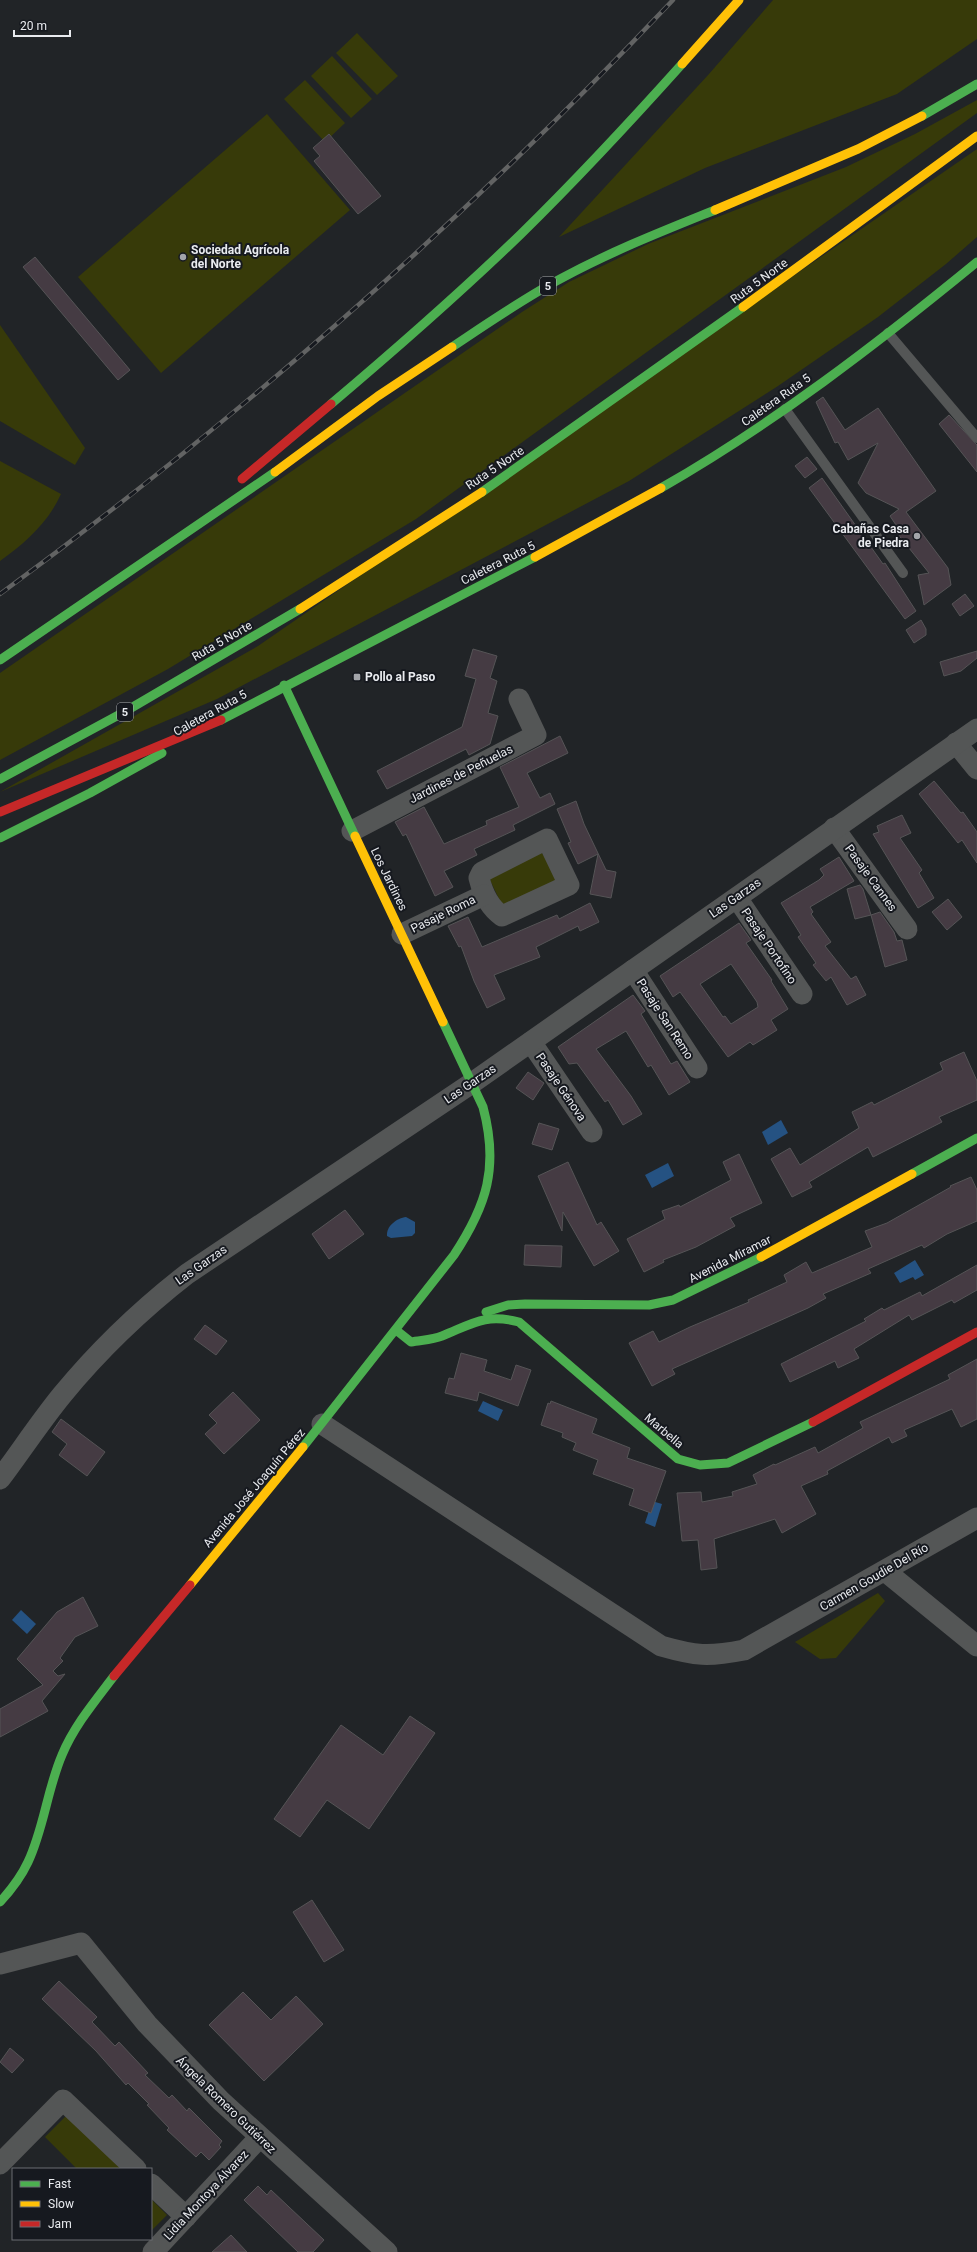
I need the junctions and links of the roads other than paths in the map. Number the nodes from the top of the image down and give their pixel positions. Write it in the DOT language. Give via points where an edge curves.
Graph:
graph roads {
  1 [pos="739,0"];
  2 [pos="977,84"];
  3 [pos="977,136"];
  4 [pos="977,262"];
  5 [pos="888,333"];
  6 [pos="785,409"];
  7 [pos="977,438"];
  8 [pos="234,486"];
  9 [pos="216,501"];
  10 [pos="156,553"];
  11 [pos="903,573"];
  12 [pos="0,660"];
  13 [pos="284,685"];
  14 [pos="519,699"];
  15 [pos="221,720"];
  16 [pos="977,729"];
  17 [pos="956,743"];
  18 [pos="977,769"];
  19 [pos="0,779"];
  20 [pos="0,812"];
  21 [pos="834,828"];
  22 [pos="352,830"];
  23 [pos="0,838"];
  24 [pos="484,895"];
  25 [pos="737,898"];
  26 [pos="907,929"];
  27 [pos="402,934"];
  28 [pos="633,970"];
  29 [pos="802,994"];
  30 [pos="531,1042"];
  31 [pos="697,1068"];
  32 [pos="472,1084"];
  33 [pos="592,1132"];
  34 [pos="977,1138"];
  35 [pos="471,1321"];
  36 [pos="396,1330"];
  37 [pos="977,1332"];
  38 [pos="322,1424"];
  39 [pos="0,1479"];
  40 [pos="977,1518"];
  41 [pos="885,1571"];
  42 [pos="977,1646"];
  43 [pos="0,1902"];
  44 [pos="0,1964"];
  45 [pos="260,2138"];
  46 [pos="0,2164"];
  47 [pos="135,2168"];
  48 [pos="152,2185"];
  49 [pos="186,2217"];
  50 [pos="153,2252"];
  51 [pos="387,2252"];
  1 -- 8 [label="main road" via="621,132 521,234 408,337"];
  2 -- 10 [label="main road, 5" via="934,110 858,149 639,241 562,278 446,349 295,458"];
  3 -- 19 [label="main road, Ruta 5 Norte / 5" via="660,368 440,520 283,620 103,725"];
  4 -- 5 [label="main road, Caletera Ruta 5"];
  5 -- 6 [label="main road, Caletera Ruta 5"];
  5 -- 7 [label="lane"];
  6 -- 11 [label="lane"];
  6 -- 13 [label="main road, Caletera Ruta 5" via="721,451 617,513"];
  9 -- 10 [label="main road"];
  10 -- 12 [label="main road, 5"];
  13 -- 15 [label="main road, Caletera Ruta 5"];
  13 -- 22 [label="main road, Los Jardines"];
  14 -- 22 [label="street, Jardines de Peñuelas" via="536,735"];
  15 -- 20 [label="main road"];
  15 -- 23 [label="main road, Caletera Ruta 5" via="90,793"];
  16 -- 17 [label="street, Las Garzas"];
  17 -- 18 [label="street"];
  17 -- 21 [label="street, Las Garzas"];
  21 -- 25 [label="street, Las Garzas"];
  21 -- 26 [label="street, Pasaje Cannes"];
  22 -- 27 [label="main road, Los Jardines"];
  24 -- 27 [label="street, Pasaje Roma"];
  25 -- 28 [label="street, Las Garzas"];
  25 -- 29 [label="street, Pasaje Portofino"];
  27 -- 32 [label="main road, Los Jardines"];
  28 -- 30 [label="street, Las Garzas"];
  28 -- 31 [label="street, Pasaje San Remo"];
  30 -- 32 [label="street, Las Garzas"];
  30 -- 33 [label="street, Pasaje Génova"];
  32 -- 36 [label="main road, Avenida José Joaquín Pérez" via="483,1107 490,1132 492,1158 486,1194 460,1244"];
  32 -- 39 [label="street, Las Garzas" via="187,1274 164,1292 94,1358 61,1396"];
  34 -- 35 [label="main road, Avenida Miramar" via="750,1263 673,1300 649,1305 508,1305 488,1310"];
  35 -- 36 [label="main road, Marbella" via="441,1336 411,1342"];
  35 -- 37 [label="main road, Marbella" via="494,1317 519,1322 678,1459 700,1465 728,1463 793,1433"];
  36 -- 38 [label="main road, Avenida José Joaquín Pérez"];
  38 -- 41 [label="street, Carmen Goudie Del Río" via="661,1646 691,1654 717,1655 744,1650"];
  38 -- 43 [label="main road, Avenida José Joaquín Pérez" via="124,1663 86,1713 62,1755 26,1870"];
  40 -- 41 [label="street, Carmen Goudie Del Río"];
  41 -- 42 [label="street"];
  44 -- 45 [label="street, Ángela Romero Gutiérrez" via="81,1943 113,1984 183,2063"];
  45 -- 49 [label="street, Lidia Montoya Álvarez"];
  45 -- 51 [label="street, Ángela Romero Gutiérrez"];
  46 -- 47 [label="street" via="63,2100"];
  48 -- 49 [label="street"];
  49 -- 50 [label="street, Lidia Montoya Álvarez"];
}
